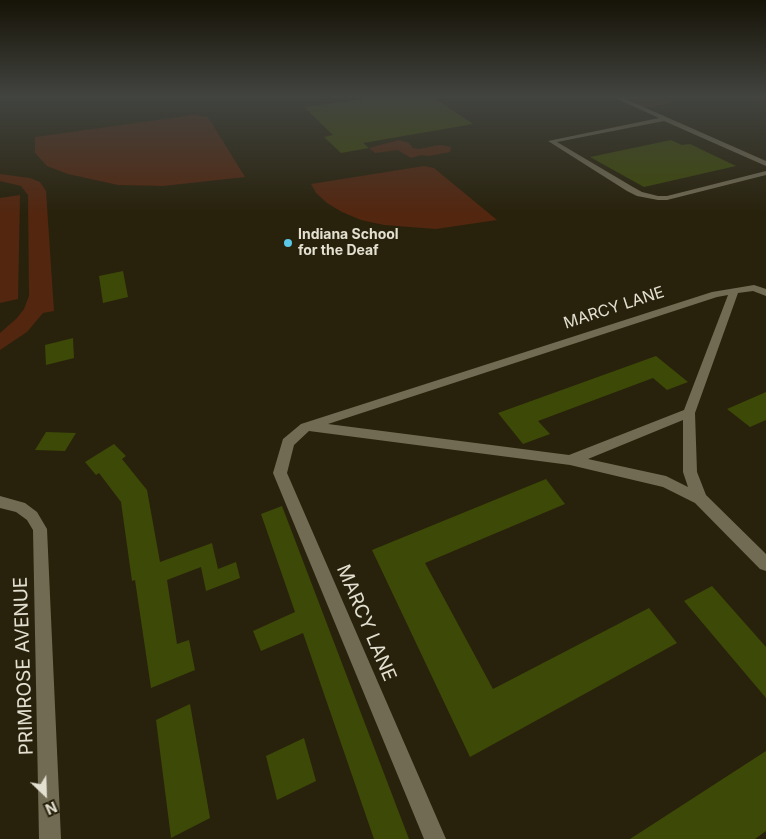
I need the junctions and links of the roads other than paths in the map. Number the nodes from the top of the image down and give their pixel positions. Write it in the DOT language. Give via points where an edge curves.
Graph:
graph roads {
  1 [pos="576,136"];
  2 [pos="703,136"];
  3 [pos="766,164"];
  4 [pos="766,173"];
  5 [pos="734,291"];
  6 [pos="766,293"];
  7 [pos="689,413"];
  8 [pos="305,426"];
  9 [pos="570,460"];
  10 [pos="700,499"];
  11 [pos="6,503"];
  12 [pos="766,564"];
  13 [pos="50,839"];
  14 [pos="435,839"];
  1 -- 4 [label="street" via="551,141 630,189 658,198"];
  2 -- 3 [label="street"];
  5 -- 6 [label="street, MARCY LANE" via="754,288"];
  5 -- 7 [label="street"];
  5 -- 8 [label="street, MARCY LANE" via="715,294"];
  7 -- 9 [label="street"];
  7 -- 10 [label="street" via="690,472"];
  8 -- 9 [label="street"];
  8 -- 14 [label="street, MARCY LANE" via="288,443 280,473"];
  9 -- 10 [label="street" via="666,482"];
  10 -- 12 [label="street"];
  11 -- 13 [label="street, PRIMROSE AVENUE" via="20,507 32,516 40,529"];
}
